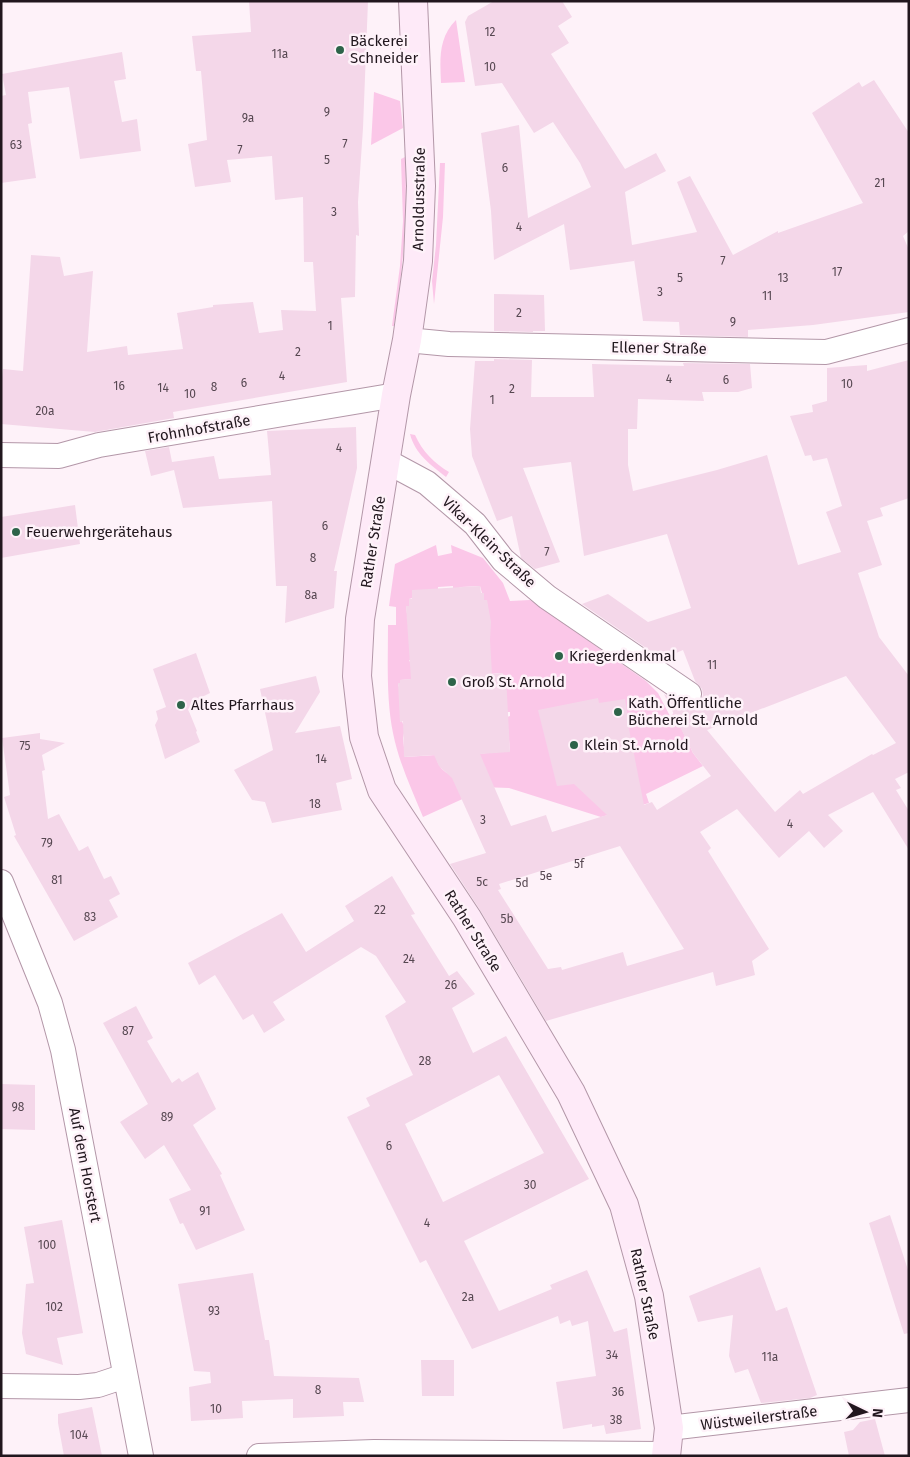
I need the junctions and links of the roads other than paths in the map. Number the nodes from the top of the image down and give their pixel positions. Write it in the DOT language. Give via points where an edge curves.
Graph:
graph roads {
  1 [pos="413,1"];
  2 [pos="909,330"];
  3 [pos="407,340"];
  4 [pos="396,395"];
  5 [pos="1,455"];
  6 [pos="386,461"];
  7 [pos="689,694"];
  8 [pos="1,882"];
  9 [pos="125,1376"];
  10 [pos="1,1386"];
  11 [pos="909,1400"];
  12 [pos="668,1446"];
  13 [pos="141,1456"];
  14 [pos="259,1456"];
  1 -- 3 [label="main road, Arnoldusstraße" via="421,186 418,261"];
  2 -- 3 [label="street, Ellener Straße" via="826,352 449,344"];
  3 -- 4 [label="main road, Arnoldusstraße"];
  4 -- 5 [label="street, Frohnhofstraße" via="99,445 59,456"];
  4 -- 6 [label="main road, Rather Straße"];
  6 -- 7 [label="street, Vikar-Klein-Straße" via="427,483 475,524 503,560 547,597"];
  6 -- 12 [label="main road, Rather Straße" via="360,619 357,676 364,737 382,790 467,918 571,1093 624,1206 649,1296"];
  8 -- 9 [label="street, Auf dem Horstert" via="50,1003 63,1050"];
  9 -- 10 [label="street" via="79,1387"];
  9 -- 13 [label="street, Auf dem Horstert"];
  11 -- 12 [label="street, Wüstweilerstraße"];
  12 -- 14 [label="street, Wüstweilerstraße"];
}
